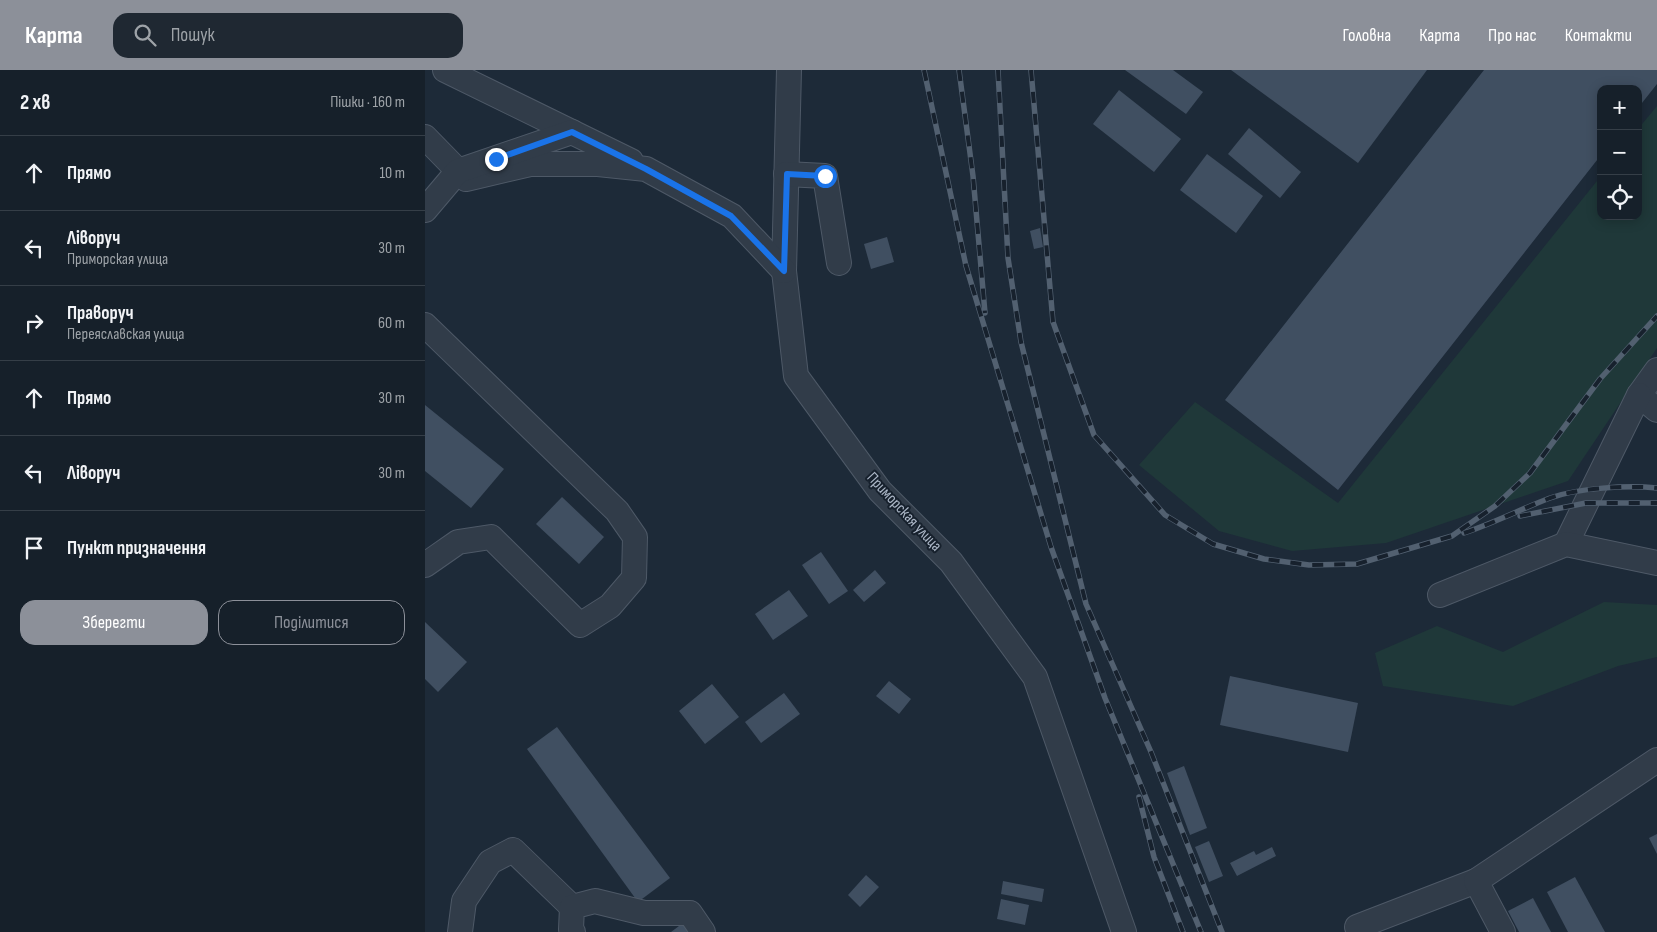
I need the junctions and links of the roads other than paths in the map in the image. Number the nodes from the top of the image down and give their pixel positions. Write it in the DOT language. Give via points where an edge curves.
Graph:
graph roads {
  1 [pos="445,70"];
  2 [pos="789,70"];
  3 [pos="572,132"];
  4 [pos="425,137"];
  5 [pos="646,169"];
  6 [pos="458,171"];
  7 [pos="787,174"];
  8 [pos="425,210"];
  9 [pos="839,263"];
  10 [pos="784,271"];
  11 [pos="425,325"];
  12 [pos="1657,370"];
  13 [pos="1648,403"];
  14 [pos="1566,544"];
  15 [pos="1657,563"];
  16 [pos="425,565"];
  17 [pos="1440,595"];
  18 [pos="1657,760"];
  19 [pos="1476,881"];
  20 [pos="572,907"];
  21 [pos="1357,927"];
  22 [pos="460,932"];
  23 [pos="573,932"];
  24 [pos="703,932"];
  25 [pos="1124,932"];
  26 [pos="1503,932"];
  1 -- 3 [label="street"];
  2 -- 7 [label="street, Приморская улица"];
  3 -- 5 [label="street"];
  3 -- 6 [label="street"];
  4 -- 6 [label="street"];
  5 -- 6 [label="street" via="597,164 530,164 466,179"];
  5 -- 10 [label="street" via="731,216"];
  6 -- 8 [label="street"];
  7 -- 9 [label="street" via="825,176"];
  7 -- 10 [label="street, Приморская улица"];
  10 -- 25 [label="street, Приморская улица" via="796,376 880,491 951,562 1035,677"];
  11 -- 16 [label="street" via="617,511 635,537 634,578 610,606 580,625 491,538 458,542"];
  12 -- 13 [label="street"];
  13 -- 14 [label="street"];
  14 -- 15 [label="street"];
  14 -- 17 [label="street"];
  18 -- 19 [label="street"];
  19 -- 21 [label="street"];
  19 -- 26 [label="street"];
  20 -- 22 [label="street" via="513,850 490,862 464,900"];
  20 -- 23 [label="street"];
  20 -- 24 [label="street" via="595,901 644,913 690,913"];
}
